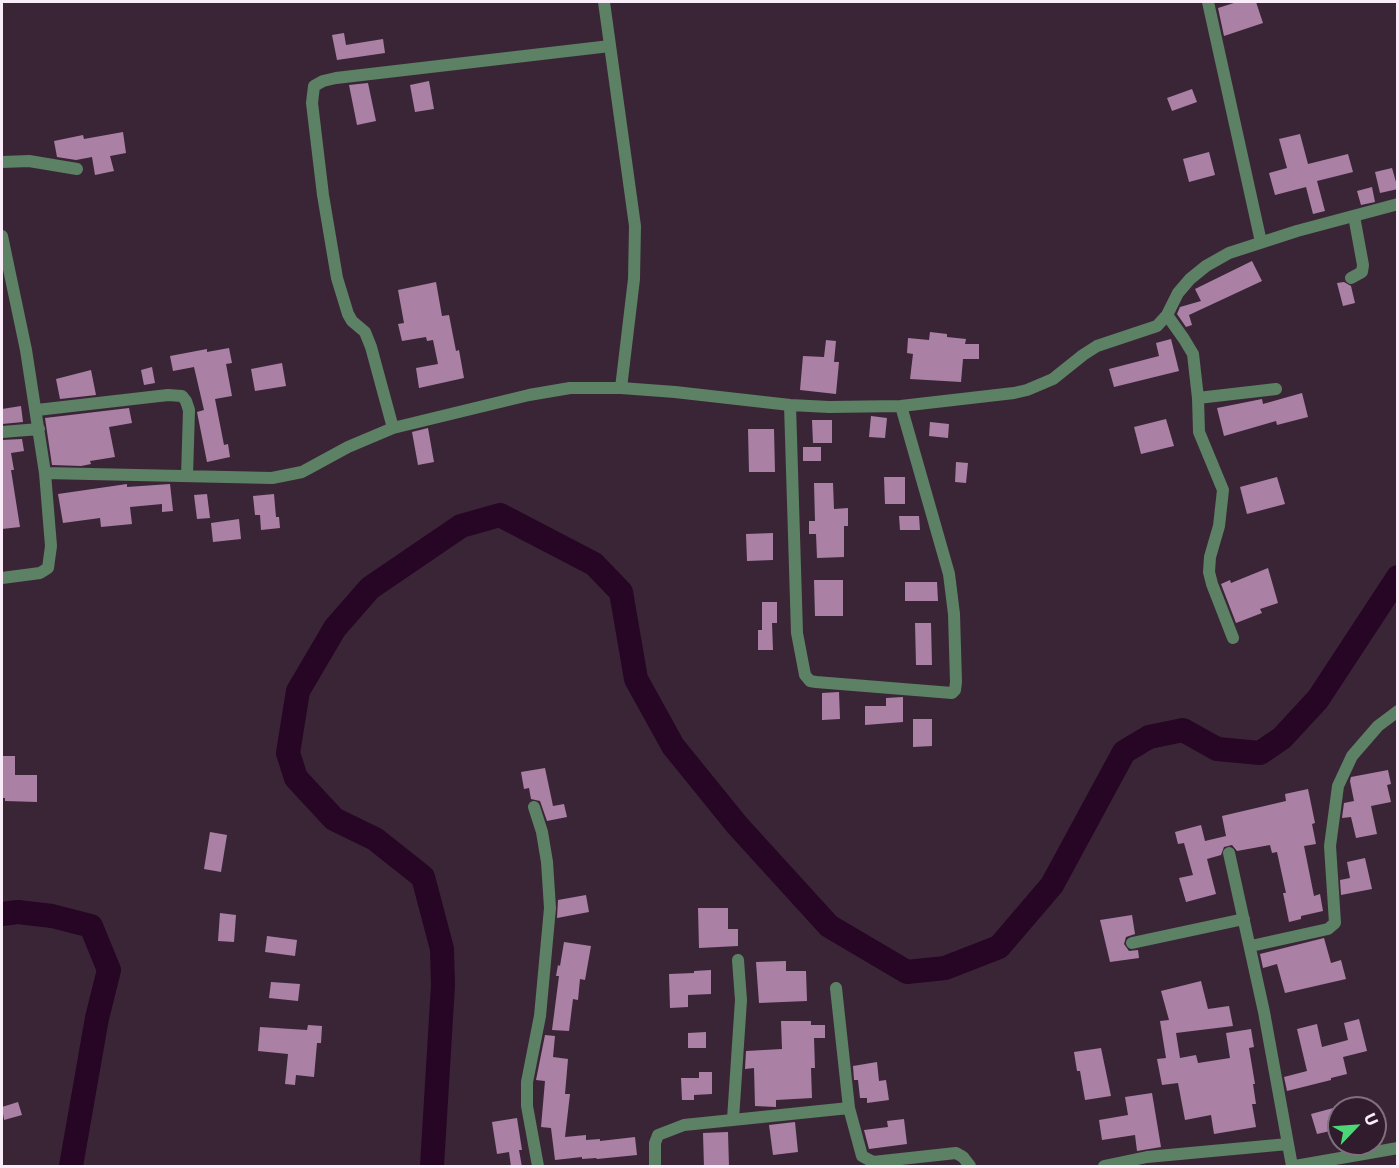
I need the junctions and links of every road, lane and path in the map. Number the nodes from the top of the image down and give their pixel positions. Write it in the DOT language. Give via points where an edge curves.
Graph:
graph roads {
  1 [pos="604,2"];
  2 [pos="1208,2"];
  3 [pos="610,46"];
  4 [pos="2,162"];
  5 [pos="77,169"];
  6 [pos="1398,204"];
  7 [pos="1354,216"];
  8 [pos="2,236"];
  9 [pos="1261,242"];
  10 [pos="1352,278"];
  11 [pos="1167,315"];
  12 [pos="621,388"];
  13 [pos="1276,389"];
  14 [pos="1198,398"];
  15 [pos="790,405"];
  16 [pos="902,406"];
  17 [pos="37,410"];
  18 [pos="393,428"];
  19 [pos="39,429"];
  20 [pos="2,432"];
  21 [pos="45,472"];
  22 [pos="187,476"];
  23 [pos="2,578"];
  24 [pos="1233,638"];
  25 [pos="1398,711"];
  26 [pos="534,807"];
  27 [pos="1229,853"];
  28 [pos="1244,919"];
  29 [pos="1132,943"];
  30 [pos="1251,946"];
  31 [pos="738,960"];
  32 [pos="836,988"];
  33 [pos="849,1108"];
  34 [pos="733,1119"];
  35 [pos="1288,1144"];
  36 [pos="1398,1148"];
  37 [pos="538,1167"];
  38 [pos="655,1167"];
  39 [pos="970,1167"];
  40 [pos="1104,1167"];
  41 [pos="1294,1167"];
  1 -- 3 [label="street"];
  2 -- 9 [label="street"];
  3 -- 12 [label="street" via="635,226 634,279"];
  3 -- 18 [label="street" via="327,79 314,86 312,103 323,195 338,278 348,314 365,332 371,347"];
  4 -- 5 [label="street" via="28,161"];
  6 -- 7 [label="street"];
  7 -- 9 [label="street"];
  7 -- 10 [label="street" via="1364,265 1361,273"];
  8 -- 17 [label="street"];
  9 -- 11 [label="street" via="1206,266 1178,293"];
  11 -- 14 [label="street" via="1193,354"];
  11 -- 16 [label="street" via="1149,330 1089,351 1039,387"];
  12 -- 15 [label="street"];
  12 -- 18 [label="street" via="570,388 538,393"];
  13 -- 14 [label="street"];
  14 -- 24 [label="street" via="1198,432 1223,491 1209,572"];
  15 -- 16 [label="street"];
  15 -- 16 [label="street" via="797,633 805,675 813,682 950,694 956,682 950,574"];
  17 -- 19 [label="street"];
  17 -- 22 [label="street" via="182,396 189,410"];
  18 -- 22 [label="street" via="295,474 264,478"];
  19 -- 20 [label="street"];
  19 -- 21 [label="street"];
  21 -- 22 [label="street"];
  21 -- 23 [label="street" via="51,546 48,568 40,573"];
  25 -- 30 [label="street" via="1378,726 1352,756 1338,786 1330,846 1335,923 1328,929"];
  26 -- 37 [label="street" via="547,862 550,908 540,1016 527,1082 527,1106"];
  27 -- 28 [label="street"];
  28 -- 29 [label="street"];
  28 -- 30 [label="street"];
  30 -- 35 [label="street"];
  31 -- 34 [label="street" via="741,1000"];
  32 -- 33 [label="street"];
  33 -- 34 [label="street"];
  33 -- 39 [label="street" via="862,1156 867,1161 956,1153"];
  34 -- 38 [label="street" via="684,1125 658,1135"];
  35 -- 40 [label="street" via="1148,1157"];
  35 -- 41 [label="street"];
  36 -- 41 [label="street"];
}
